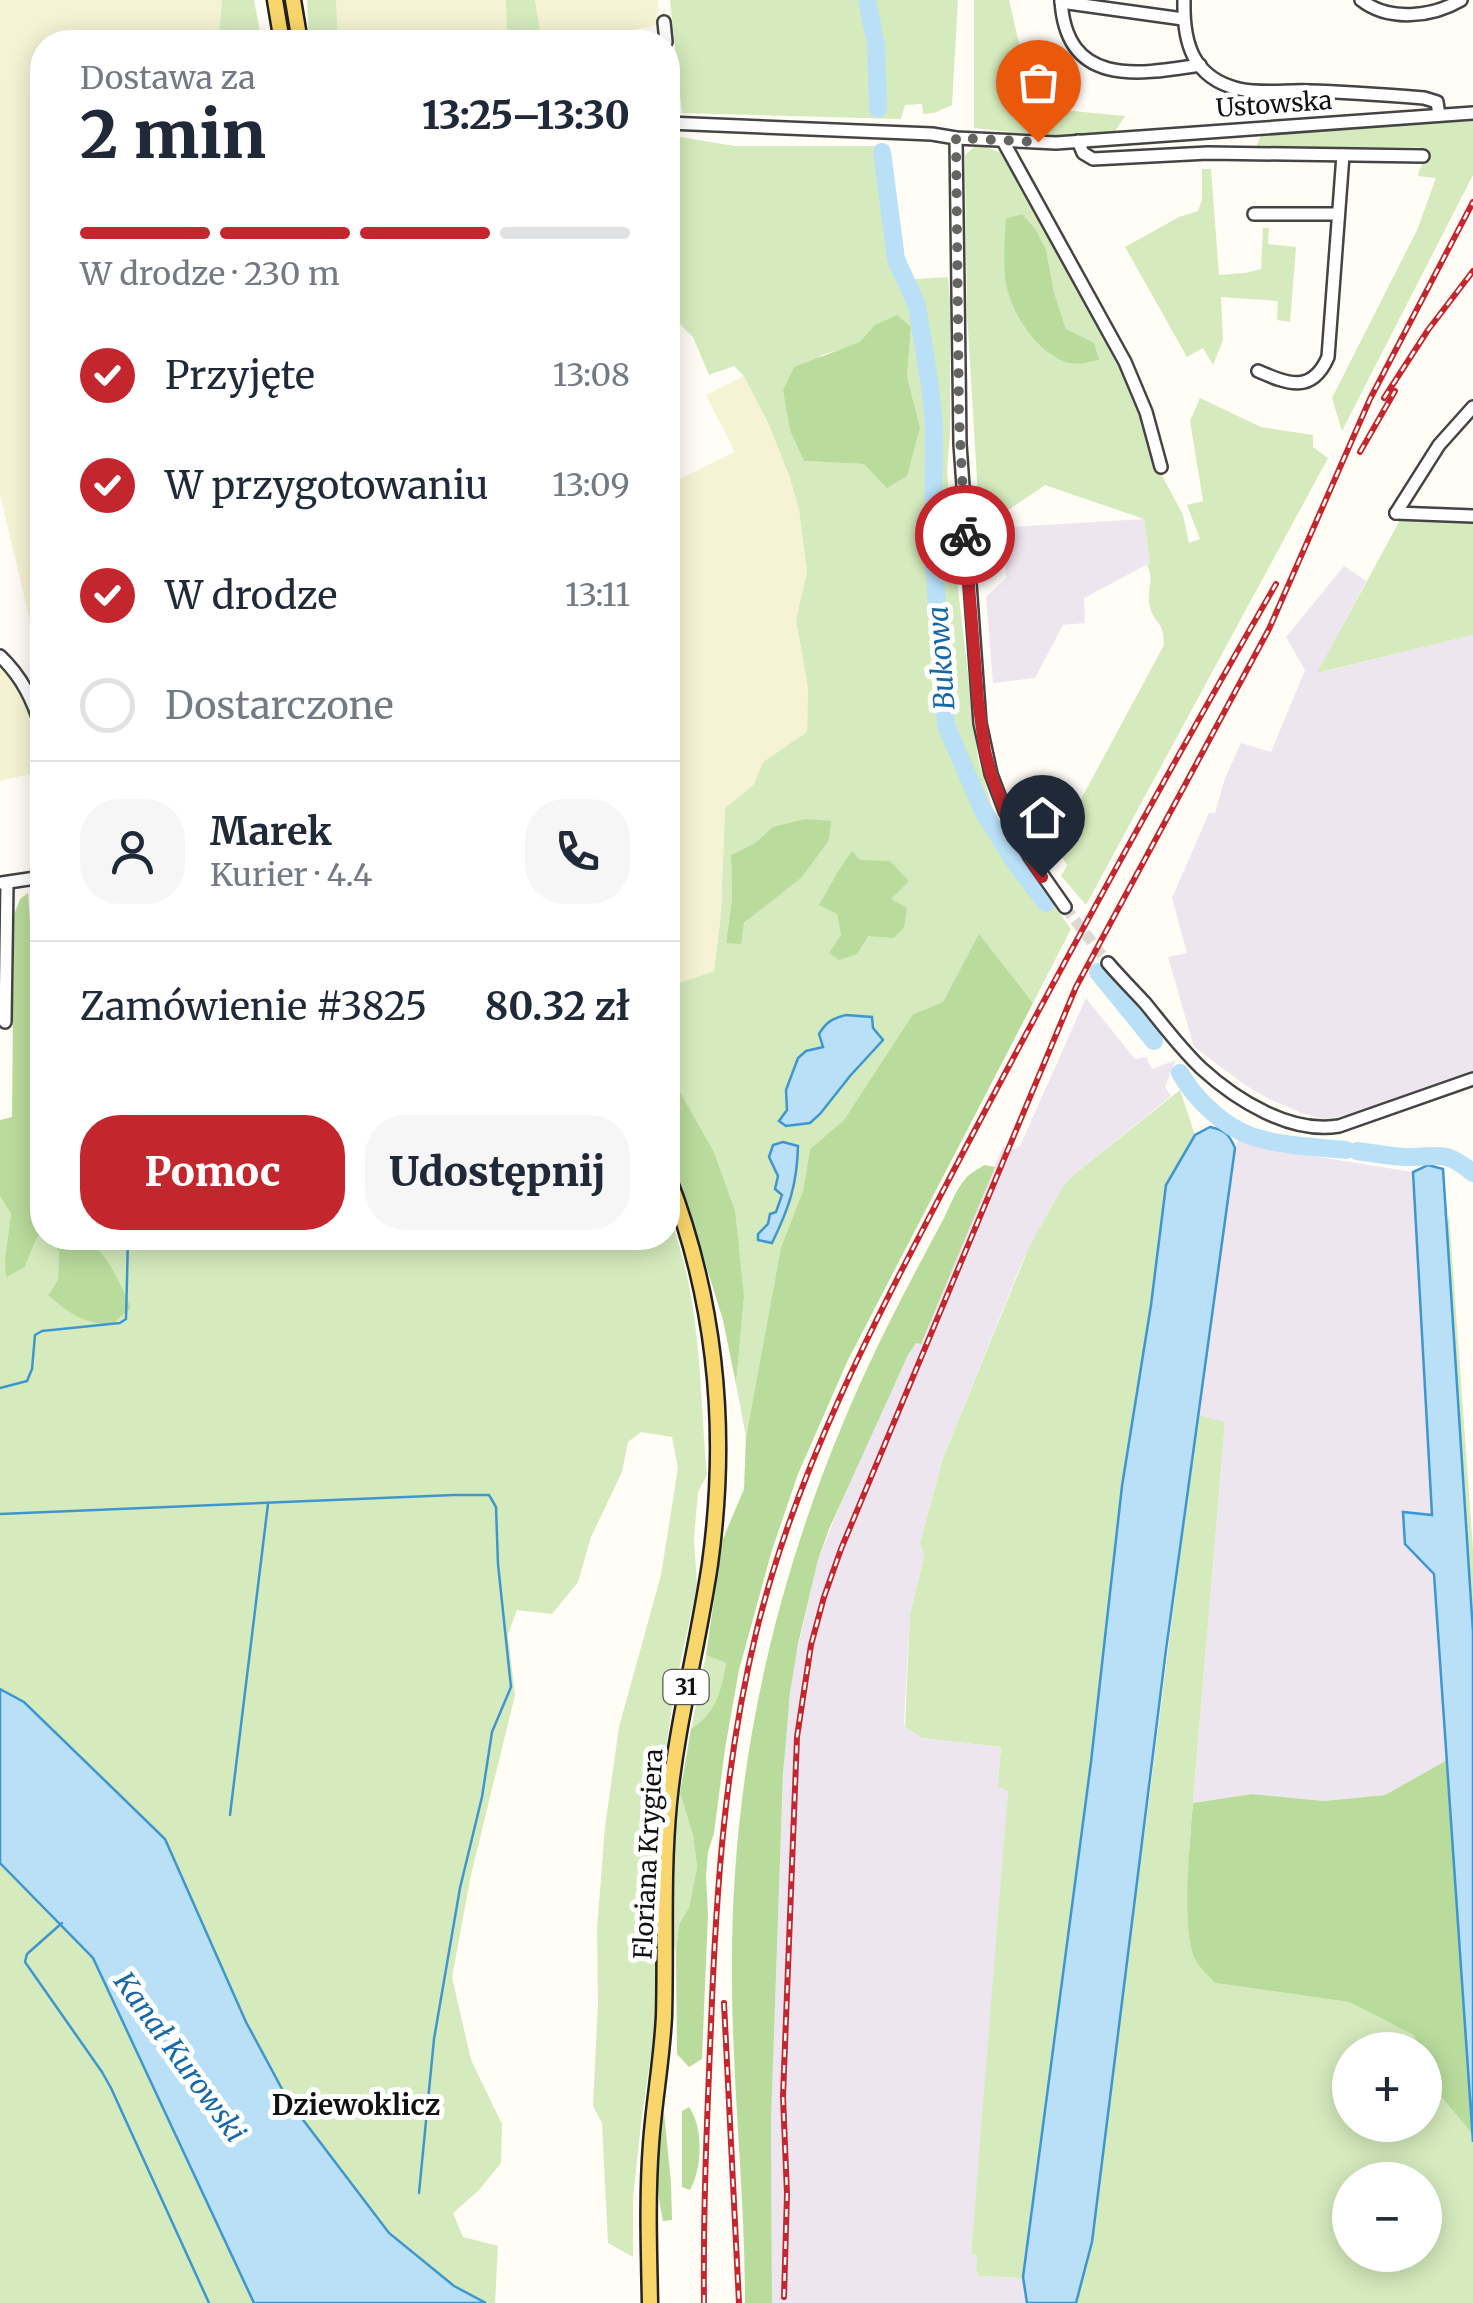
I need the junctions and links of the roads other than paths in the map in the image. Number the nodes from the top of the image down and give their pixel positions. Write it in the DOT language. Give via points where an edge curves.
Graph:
graph roads {
  1 [pos="275,0"];
  2 [pos="292,0"];
  3 [pos="1184,0"];
  4 [pos="1361,0"];
  5 [pos="1461,0"];
  6 [pos="1061,1"];
  7 [pos="1184,19"];
  8 [pos="664,22"];
  9 [pos="280,30"];
  10 [pos="298,30"];
  11 [pos="665,30"];
  12 [pos="1200,65"];
  13 [pos="1473,112"];
  14 [pos="1439,115"];
  15 [pos="680,124"];
  16 [pos="956,138"];
  17 [pos="1003,140"];
  18 [pos="1078,141"];
  19 [pos="1343,155"];
  20 [pos="1423,156"];
  21 [pos="1254,214"];
  22 [pos="1338,214"];
  23 [pos="1258,371"];
  24 [pos="1473,407"];
  25 [pos="1161,467"];
  26 [pos="1473,516"];
  27 [pos="0,656"];
  28 [pos="30,695"];
  29 [pos="30,879"];
  30 [pos="3,883"];
  31 [pos="1065,907"];
  32 [pos="1108,963"];
  33 [pos="5,1022"];
  34 [pos="1473,1079"];
  35 [pos="680,1214"];
  36 [pos="650,2303"];
  1 -- 9 [label="main road"];
  2 -- 10 [label="main road"];
  3 -- 7 [label="street"];
  4 -- 5 [label="street" via="1377,10 1408,14"];
  6 -- 7 [label="street"];
  6 -- 12 [label="street" via="1071,40 1098,64 1126,73"];
  7 -- 12 [label="street" via="1188,46"];
  8 -- 11 [label="street"];
  12 -- 14 [label="street" via="1238,88 1424,98 1437,102"];
  13 -- 14 [label="street, Ustowska"];
  14 -- 18 [label="street, Ustowska"];
  15 -- 16 [label="street, Ustowska"];
  16 -- 17 [label="street, Ustowska"];
  16 -- 31 [label="street" via="962,500 980,723 1005,811"];
  17 -- 18 [label="street, Ustowska"];
  17 -- 25 [label="street" via="1125,362"];
  18 -- 19 [label="street, Ustowska" via="1094,159"];
  19 -- 20 [label="street, Ustowska"];
  19 -- 22 [label="street"];
  21 -- 22 [label="street"];
  22 -- 23 [label="street" via="1325,364 1301,383"];
  24 -- 26 [label="street" via="1396,513"];
  27 -- 28 [label="street"];
  29 -- 30 [label="street"];
  30 -- 33 [label="street"];
  32 -- 34 [label="street" via="1211,1077 1292,1122 1339,1126"];
  35 -- 36 [label="main road, Floriana Krygiera / 31" via="708,1320 718,1455 709,1569 668,1806 664,2017 648,2205"];
}
